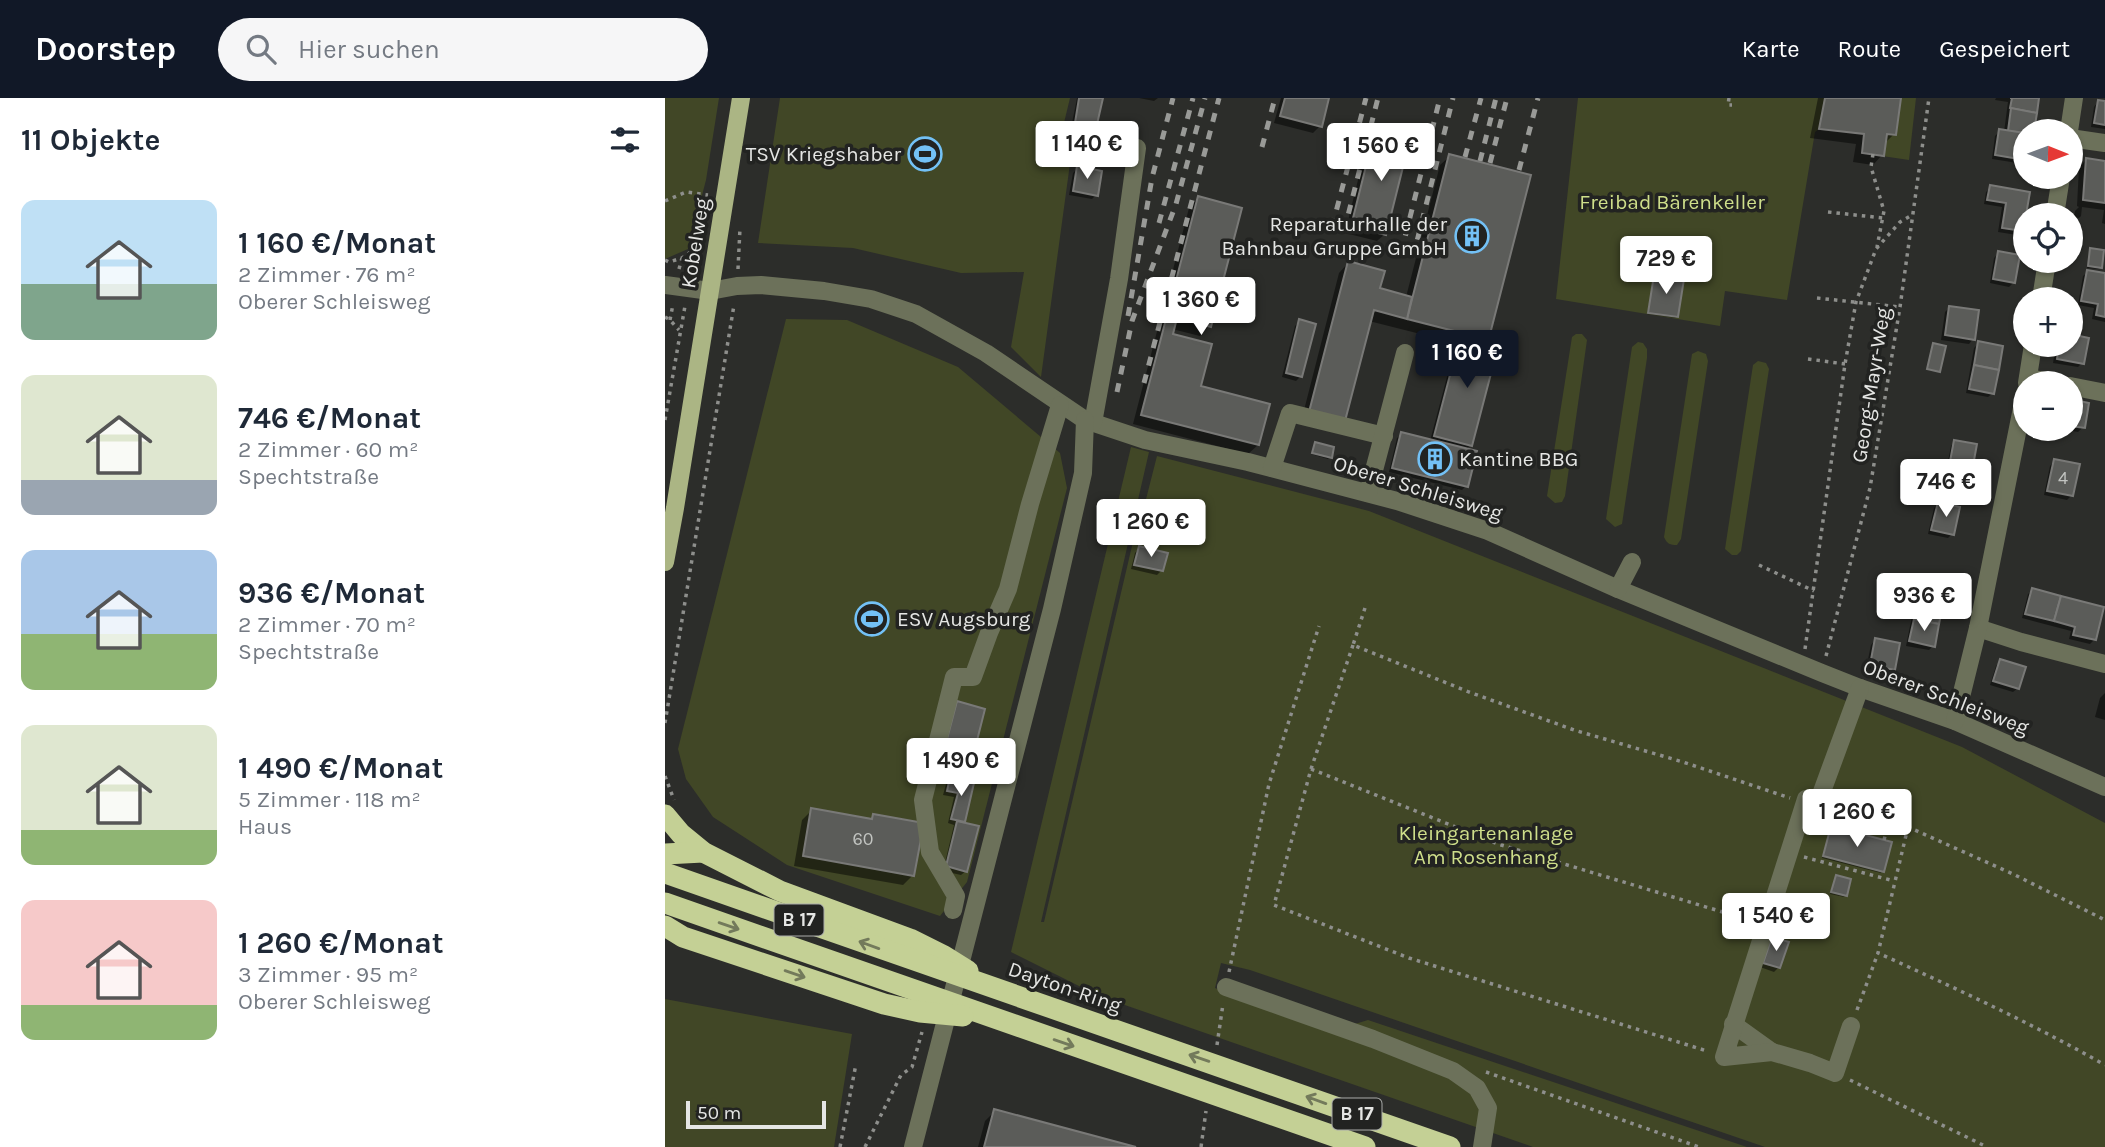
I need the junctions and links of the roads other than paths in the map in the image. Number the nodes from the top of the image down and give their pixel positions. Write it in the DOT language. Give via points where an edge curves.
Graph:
graph roads {
  1 [pos="741,98"];
  2 [pos="2074,98"];
  3 [pos="2071,119"];
  4 [pos="2083,140"];
  5 [pos="2105,143"];
  6 [pos="1137,148"];
  7 [pos="665,285"];
  8 [pos="711,291"];
  9 [pos="1405,353"];
  10 [pos="2083,389"];
  11 [pos="2105,393"];
  12 [pos="1060,405"];
  13 [pos="1089,421"];
  14 [pos="1384,436"];
  15 [pos="2015,441"];
  16 [pos="1272,468"];
  17 [pos="1368,493"];
  18 [pos="665,562"];
  19 [pos="1632,562"];
  20 [pos="1618,589"];
  21 [pos="1978,628"];
  22 [pos="2105,664"];
  23 [pos="1860,688"];
  24 [pos="1955,721"];
  25 [pos="2105,787"];
  26 [pos="669,811"];
  27 [pos="703,852"];
  28 [pos="665,854"];
  29 [pos="665,873"];
  30 [pos="665,903"];
  31 [pos="953,910"];
  32 [pos="671,935"];
  33 [pos="1226,987"];
  34 [pos="996,989"];
  35 [pos="1000,1020"];
  36 [pos="1733,1024"];
  37 [pos="1851,1026"];
  38 [pos="1772,1052"];
  39 [pos="913,1147"];
  40 [pos="1366,1147"];
  41 [pos="1450,1147"];
  42 [pos="1482,1147"];
  1 -- 8 [label="main road, Kobelweg"];
  2 -- 3 [label="street"];
  4 -- 5 [label="street"];
  6 -- 13 [label="street" via="1119,279"];
  7 -- 8 [label="street, Oberer Schleisweg"];
  8 -- 12 [label="street, Oberer Schleisweg" via="761,285 871,299 916,314 986,353"];
  8 -- 18 [label="main road, Kobelweg"];
  9 -- 14 [label="street"];
  10 -- 11 [label="street"];
  12 -- 13 [label="street, Oberer Schleisweg"];
  12 -- 31 [label="street" via="1008,589 973,677 954,677 923,800 930,852 956,896"];
  13 -- 16 [label="street, Oberer Schleisweg" via="1145,440"];
  13 -- 39 [label="street" via="1083,473 1052,609"];
  14 -- 16 [label="street" via="1290,413"];
  14 -- 17 [label="street"];
  15 -- 21 [label="street"];
  16 -- 17 [label="street, Oberer Schleisweg"];
  17 -- 20 [label="street, Oberer Schleisweg" via="1488,531"];
  19 -- 20 [label="street"];
  20 -- 23 [label="street, Oberer Schleisweg"];
  21 -- 22 [label="street"];
  21 -- 24 [label="street"];
  23 -- 24 [label="street, Oberer Schleisweg"];
  23 -- 36 [label="street" via="1847,748 1813,798 1788,853"];
  24 -- 25 [label="street, Oberer Schleisweg"];
  26 -- 27 [label="highway" via="681,834"];
  27 -- 28 [label="highway"];
  27 -- 34 [label="highway" via="780,891 910,939"];
  34 -- 29 [label="highway, Dayton-Ring / B 17, one-way"];
  30 -- 35 [label="highway, B 17, one-way"];
  32 -- 35 [label="highway, one-way" via="884,1004"];
  33 -- 42 [label="street" via="1453,1071 1477,1088 1488,1108"];
  41 -- 34 [label="highway, Dayton-Ring / B 17, one-way"];
  35 -- 40 [label="highway, B 17, one-way"];
  36 -- 38 [label="street"];
  36 -- 38 [label="street" via="1724,1057"];
  37 -- 38 [label="street" via="1835,1073"];
}
